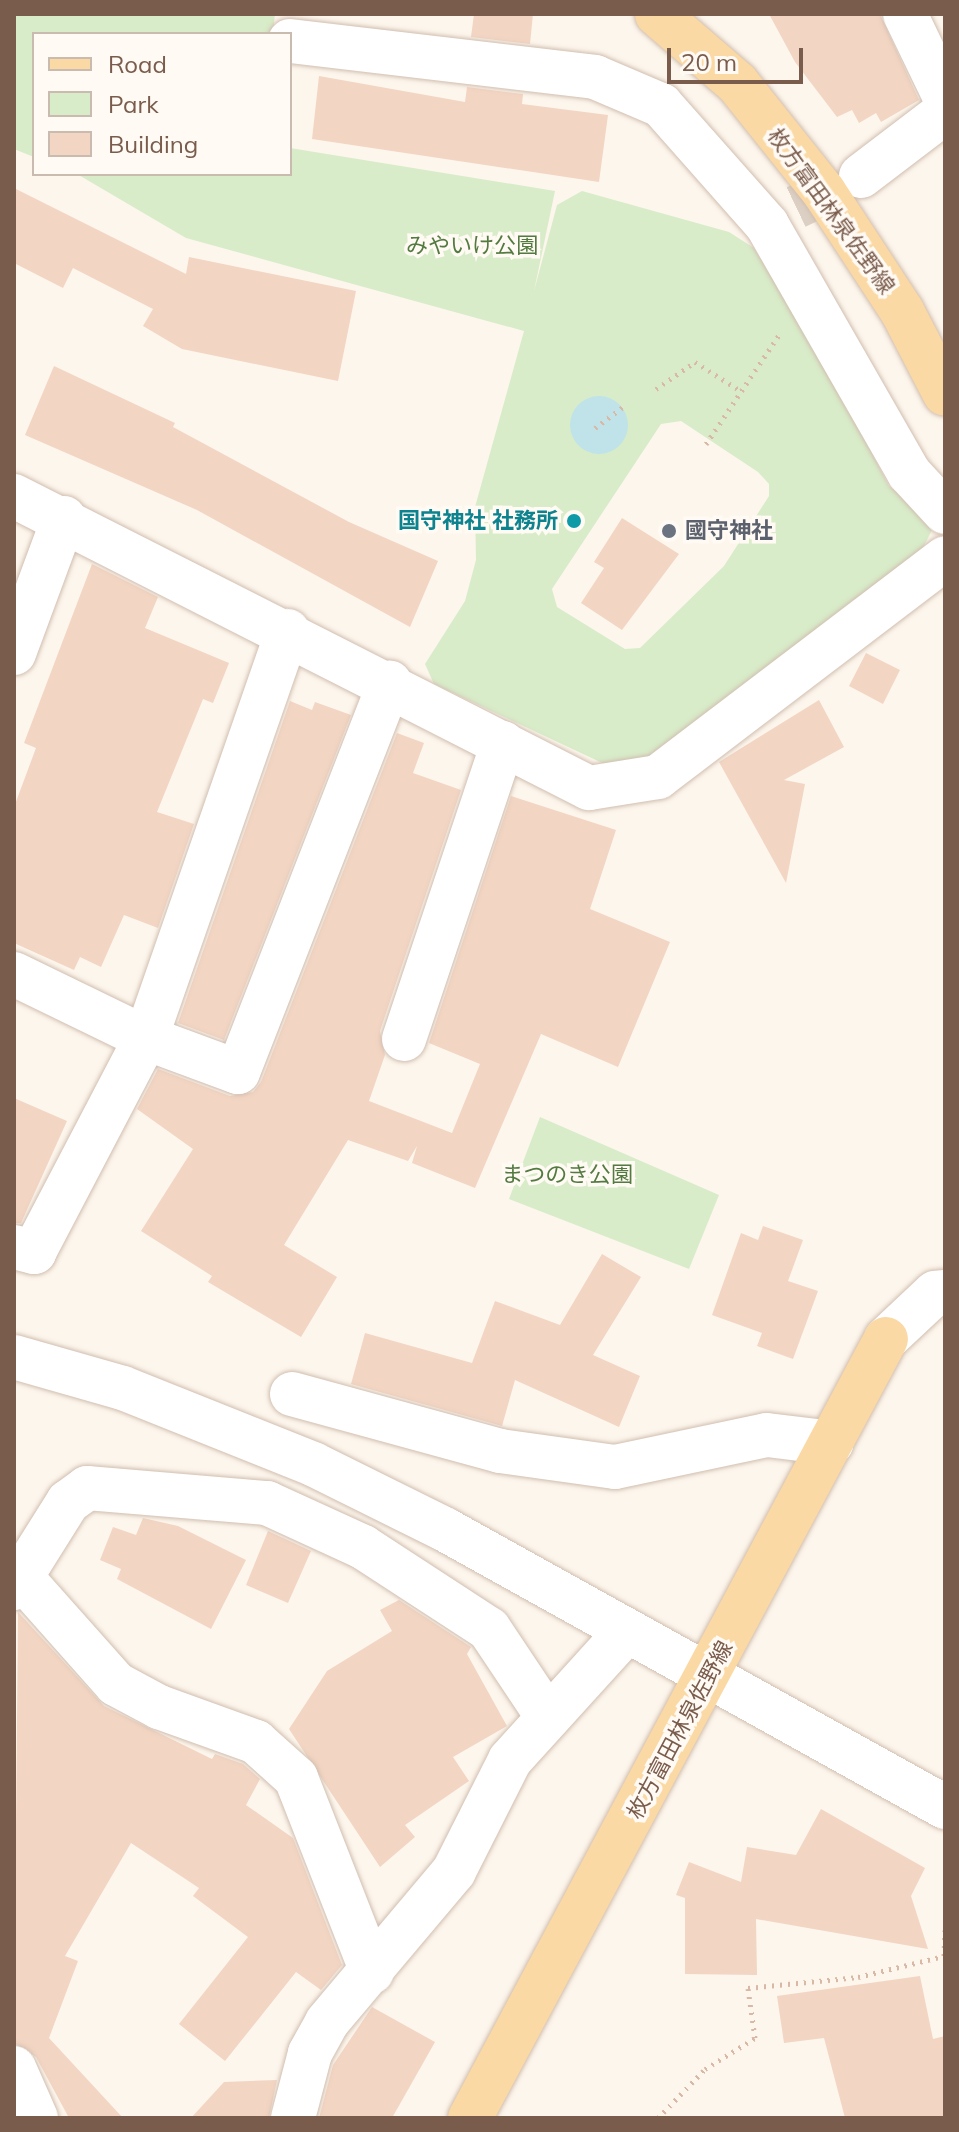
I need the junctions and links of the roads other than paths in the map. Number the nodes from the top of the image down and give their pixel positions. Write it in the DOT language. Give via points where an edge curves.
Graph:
graph roads {
  1 [pos="657,14"];
  2 [pos="905,14"];
  3 [pos="292,41"];
  4 [pos="944,98"];
  5 [pos="861,176"];
  6 [pos="945,394"];
  7 [pos="14,496"];
  8 [pos="945,512"];
  9 [pos="64,518"];
  10 [pos="945,558"];
  11 [pos="288,631"];
  12 [pos="14,653"];
  13 [pos="390,683"];
  14 [pos="503,743"];
  15 [pos="14,974"];
  16 [pos="146,1038"];
  17 [pos="404,1039"];
  18 [pos="14,1247"];
  19 [pos="945,1292"];
  20 [pos="886,1339"];
  21 [pos="14,1357"];
  22 [pos="292,1394"];
  23 [pos="832,1443"];
  24 [pos="17,1582"];
  25 [pos="627,1631"];
  26 [pos="710,1675"];
  27 [pos="547,1716"];
  28 [pos="945,1807"];
  29 [pos="372,1972"];
  30 [pos="14,2068"];
  31 [pos="36,2118"];
  32 [pos="293,2118"];
  33 [pos="470,2118"];
  1 -- 6 [label="main road, 枚方富田林泉佐野線" via="737,83 824,192 902,311"];
  2 -- 4 [label="street"];
  3 -- 8 [label="street" via="595,77 661,105 782,216 909,473"];
  4 -- 5 [label="street"];
  7 -- 9 [label="street"];
  9 -- 11 [label="street"];
  9 -- 12 [label="street"];
  10 -- 14 [label="street" via="658,777 589,788"];
  11 -- 13 [label="street"];
  11 -- 16 [label="street"];
  13 -- 14 [label="street"];
  13 -- 16 [label="street" via="238,1072"];
  14 -- 17 [label="street"];
  15 -- 16 [label="street"];
  16 -- 18 [label="street" via="34,1252"];
  19 -- 20 [label="street" via="935,1293"];
  20 -- 23 [label="main road, 枚方富田林泉佐野線"];
  21 -- 25 [label="street" via="123,1388 313,1464"];
  22 -- 23 [label="street" via="500,1451 615,1467 767,1435"];
  23 -- 26 [label="main road, 枚方富田林泉佐野線"];
  24 -- 27 [label="street" via="68,1502 87,1488 267,1503 363,1547 489,1629"];
  24 -- 29 [label="street" via="116,1684 159,1707 256,1742 296,1778"];
  25 -- 26 [label="street"];
  25 -- 27 [label="street"];
  26 -- 28 [label="street"];
  26 -- 33 [label="main road, 枚方富田林泉佐野線"];
  27 -- 29 [label="street" via="510,1760 454,1871"];
  29 -- 32 [label="street" via="327,2022 310,2053"];
  30 -- 31 [label="street"];
}
